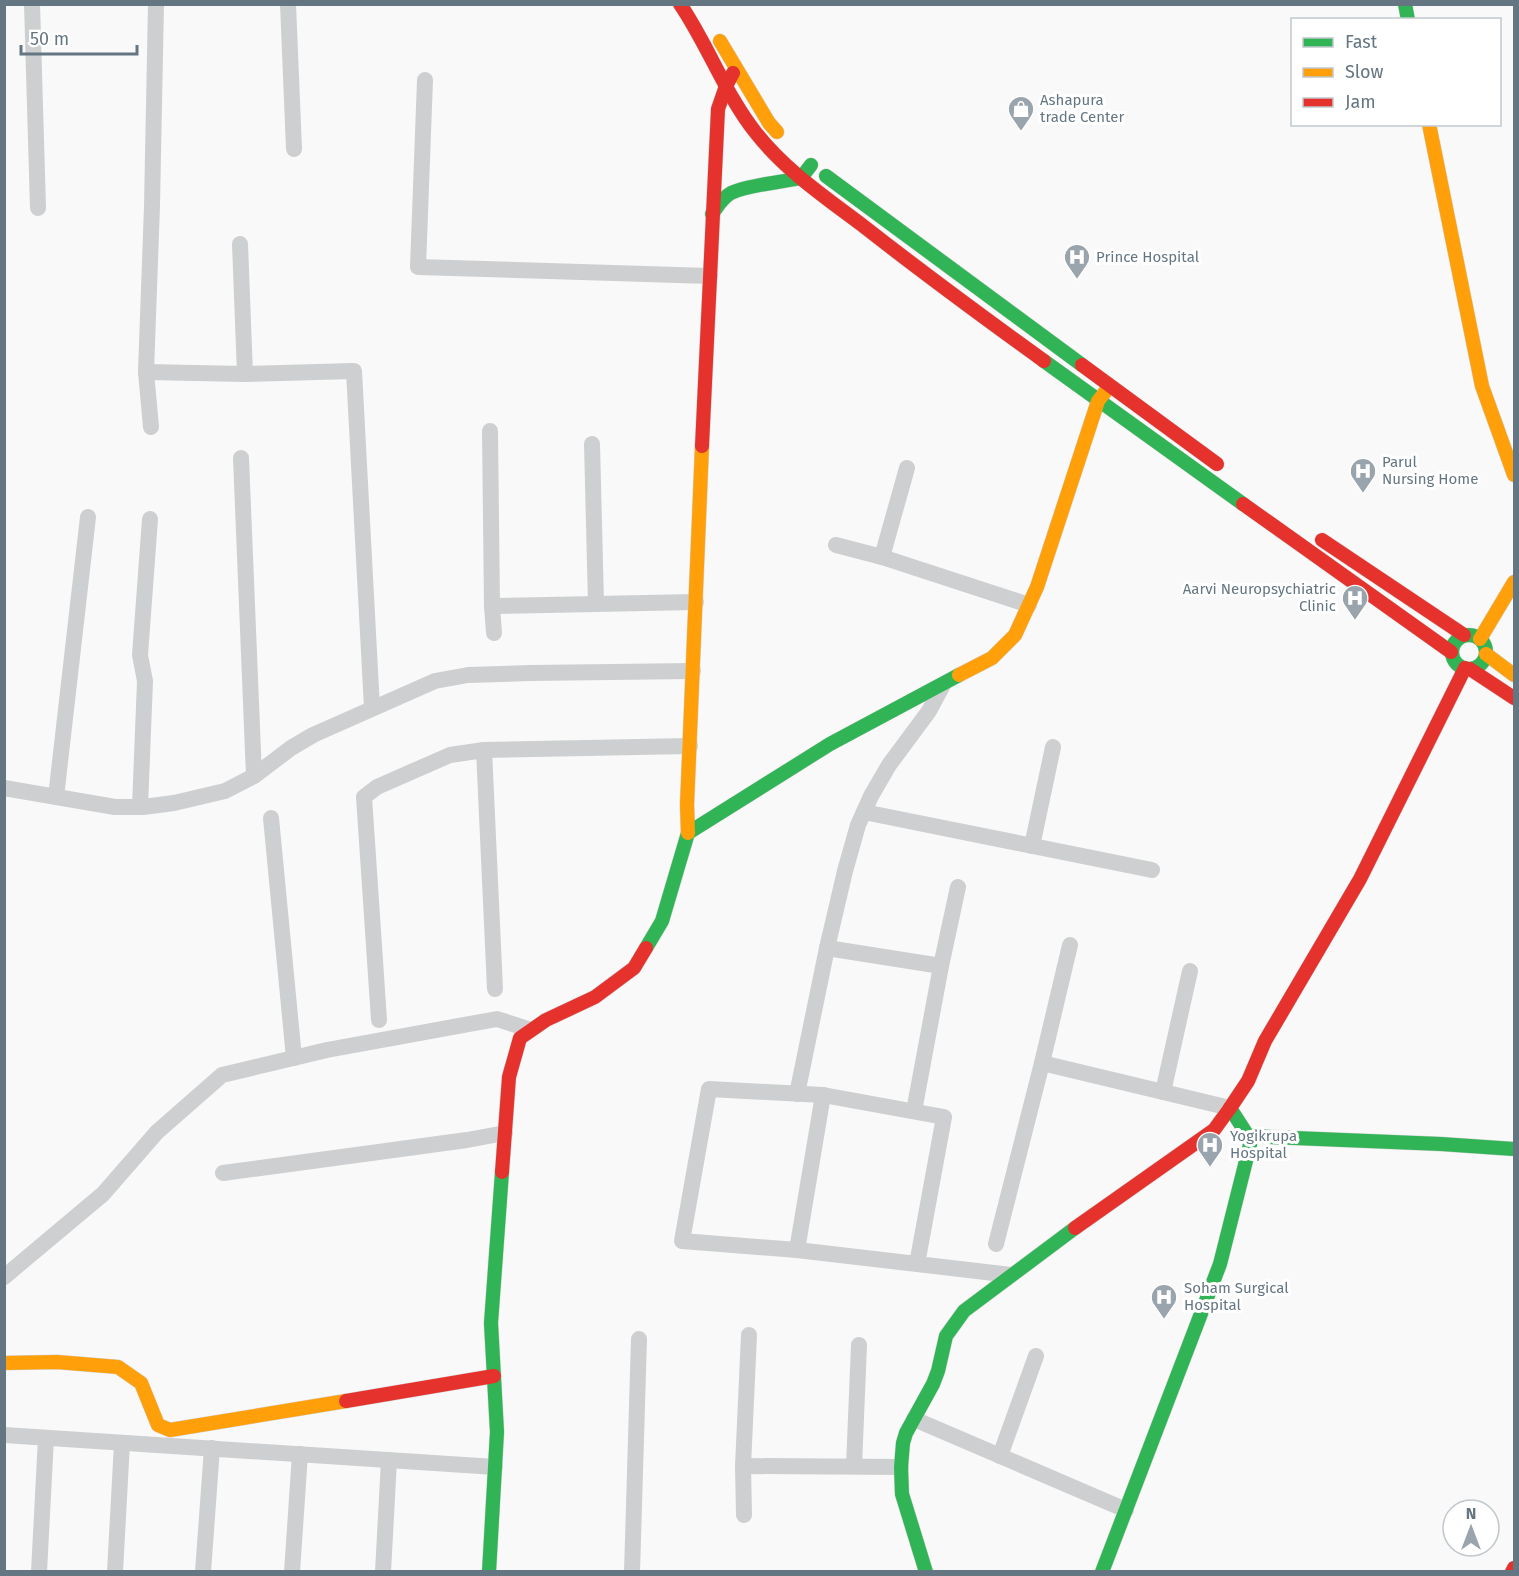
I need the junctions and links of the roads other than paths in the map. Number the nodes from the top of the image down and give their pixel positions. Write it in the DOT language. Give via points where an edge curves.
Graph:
graph roads {
  1 [pos="32,4"];
  2 [pos="156,4"];
  3 [pos="288,4"];
  4 [pos="683,6"];
  5 [pos="715,32"];
  6 [pos="736,67"];
  7 [pos="425,81"];
  8 [pos="726,86"];
  9 [pos="1429,126"];
  10 [pos="788,144"];
  11 [pos="294,149"];
  12 [pos="801,178"];
  13 [pos="38,208"];
  14 [pos="712,214"];
  15 [pos="240,244"];
  16 [pos="710,276"];
  17 [pos="146,372"];
  18 [pos="245,374"];
  19 [pos="1110,386"];
  20 [pos="1098,401"];
  21 [pos="151,427"];
  22 [pos="490,431"];
  23 [pos="592,444"];
  24 [pos="242,458"];
  25 [pos="907,468"];
  26 [pos="1226,470"];
  27 [pos="1515,476"];
  28 [pos="88,517"];
  29 [pos="150,519"];
  30 [pos="1312,533"];
  31 [pos="836,545"];
  32 [pos="882,557"];
  33 [pos="1515,582"];
  34 [pos="696,602"];
  35 [pos="596,604"];
  36 [pos="1029,605"];
  37 [pos="492,606"];
  38 [pos="494,633"];
  39 [pos="1464,635"];
  40 [pos="1480,639"];
  41 [pos="1452,652"];
  42 [pos="1486,654"];
  43 [pos="1467,668"];
  44 [pos="693,671"];
  45 [pos="1515,675"];
  46 [pos="943,685"];
  47 [pos="1515,698"];
  48 [pos="372,708"];
  49 [pos="690,746"];
  50 [pos="1053,747"];
  51 [pos="484,750"];
  52 [pos="254,776"];
  53 [pos="4,788"];
  54 [pos="56,797"];
  55 [pos="140,807"];
  56 [pos="864,812"];
  57 [pos="271,818"];
  58 [pos="688,833"];
  59 [pos="1032,846"];
  60 [pos="1152,870"];
  61 [pos="958,887"];
  62 [pos="1070,945"];
  63 [pos="827,948"];
  64 [pos="941,966"];
  65 [pos="1191,971"];
  66 [pos="495,989"];
  67 [pos="379,1020"];
  68 [pos="531,1030"];
  69 [pos="294,1058"];
  70 [pos="1042,1063"];
  71 [pos="1163,1092"];
  72 [pos="797,1094"];
  73 [pos="823,1095"];
  74 [pos="1230,1108"];
  75 [pos="914,1111"];
  76 [pos="505,1133"];
  77 [pos="1248,1136"];
  78 [pos="1515,1149"];
  79 [pos="224,1173"];
  80 [pos="996,1244"];
  81 [pos="797,1250"];
  82 [pos="917,1264"];
  83 [pos="1011,1275"];
  84 [pos="4,1277"];
  85 [pos="748,1335"];
  86 [pos="639,1339"];
  87 [pos="860,1345"];
  88 [pos="1036,1356"];
  89 [pos="4,1364"];
  90 [pos="494,1376"];
  91 [pos="914,1419"];
  92 [pos="4,1435"];
  93 [pos="46,1438"];
  94 [pos="122,1443"];
  95 [pos="212,1448"];
  96 [pos="300,1454"];
  97 [pos="1000,1456"];
  98 [pos="389,1460"];
  99 [pos="743,1466"];
  100 [pos="854,1466"];
  101 [pos="495,1467"];
  102 [pos="901,1467"];
  103 [pos="1126,1509"];
  104 [pos="744,1515"];
  105 [pos="39,1572"];
  106 [pos="115,1572"];
  107 [pos="203,1572"];
  108 [pos="292,1572"];
  109 [pos="383,1572"];
  110 [pos="489,1572"];
  111 [pos="632,1572"];
  112 [pos="926,1572"];
  113 [pos="1102,1572"];
  1 -- 13 [label="street"];
  2 -- 17 [label="street"];
  3 -- 11 [label="street"];
  4 -- 8 [label="main road"];
  5 -- 6 [label="main road"];
  6 -- 8 [label="main road"];
  6 -- 10 [label="main road" via="769,123"];
  7 -- 16 [label="street" via="418,267"];
  8 -- 12 [label="main road" via="755,132"];
  8 -- 14 [label="main road" via="718,109"];
  9 -- 27 [label="main road" via="1482,386"];
  12 -- 14 [label="main road" via="740,189 721,201"];
  12 -- 19 [label="main road" via="807,162"];
  12 -- 20 [label="main road"];
  14 -- 16 [label="main road"];
  15 -- 18 [label="street"];
  16 -- 34 [label="main road"];
  17 -- 18 [label="street"];
  17 -- 21 [label="street"];
  18 -- 48 [label="street" via="354,371"];
  19 -- 20 [label="main road"];
  19 -- 26 [label="main road"];
  20 -- 36 [label="main road"];
  20 -- 41 [label="main road"];
  22 -- 37 [label="street"];
  23 -- 35 [label="street"];
  24 -- 52 [label="street"];
  25 -- 32 [label="street"];
  28 -- 54 [label="street"];
  29 -- 55 [label="street" via="140,655 145,681"];
  30 -- 39 [label="main road"];
  31 -- 32 [label="street"];
  32 -- 36 [label="street"];
  33 -- 40 [label="main road"];
  34 -- 35 [label="street"];
  34 -- 44 [label="main road"];
  35 -- 37 [label="street"];
  36 -- 46 [label="main road" via="1015,635 992,658"];
  37 -- 38 [label="street"];
  39 -- 40 [label="main road"];
  39 -- 41 [label="main road" via="1454,642"];
  40 -- 42 [label="main road"];
  41 -- 43 [label="main road" via="1455,663"];
  42 -- 43 [label="main road" via="1480,664"];
  42 -- 45 [label="main road"];
  43 -- 47 [label="main road"];
  43 -- 74 [label="main road" via="1360,879"];
  44 -- 48 [label="street" via="468,675 435,681"];
  44 -- 49 [label="main road"];
  46 -- 56 [label="street" via="889,765"];
  46 -- 58 [label="main road" via="830,744"];
  48 -- 52 [label="street" via="299,742"];
  49 -- 51 [label="street"];
  49 -- 58 [label="main road"];
  50 -- 59 [label="street"];
  51 -- 66 [label="street"];
  51 -- 67 [label="street" via="450,755 383,784 364,797"];
  52 -- 55 [label="street" via="225,791 174,804"];
  53 -- 54 [label="street"];
  54 -- 55 [label="street"];
  56 -- 59 [label="street"];
  56 -- 63 [label="street"];
  57 -- 69 [label="street"];
  58 -- 68 [label="main road" via="662,921 634,968 595,997"];
  59 -- 60 [label="street"];
  61 -- 64 [label="street"];
  62 -- 70 [label="street"];
  63 -- 64 [label="street"];
  63 -- 72 [label="street"];
  64 -- 75 [label="street"];
  65 -- 71 [label="street"];
  68 -- 69 [label="street" via="497,1019"];
  68 -- 76 [label="main road" via="520,1038 509,1077"];
  69 -- 84 [label="street" via="222,1075 157,1132 103,1194"];
  70 -- 71 [label="street"];
  70 -- 80 [label="street"];
  71 -- 74 [label="street"];
  72 -- 73 [label="street"];
  72 -- 81 [label="street" via="709,1089 682,1241"];
  73 -- 75 [label="street"];
  73 -- 81 [label="street"];
  74 -- 77 [label="main road"];
  74 -- 83 [label="main road" via="1214,1130"];
  75 -- 82 [label="street" via="944,1117"];
  76 -- 79 [label="street"];
  76 -- 90 [label="main road" via="491,1323"];
  77 -- 78 [label="main road"];
  77 -- 103 [label="main road" via="1250,1145 1220,1264"];
  81 -- 82 [label="street"];
  82 -- 83 [label="street"];
  83 -- 91 [label="main road" via="956,1321 946,1336 933,1384"];
  85 -- 99 [label="street"];
  86 -- 111 [label="street"];
  87 -- 100 [label="street"];
  88 -- 97 [label="street"];
  89 -- 90 [label="main road" via="117,1366 141,1383 158,1425 170,1430"];
  90 -- 101 [label="main road"];
  91 -- 97 [label="street"];
  91 -- 102 [label="main road" via="903,1443"];
  92 -- 93 [label="street"];
  93 -- 94 [label="street"];
  93 -- 105 [label="street"];
  94 -- 95 [label="street"];
  94 -- 106 [label="street"];
  95 -- 96 [label="street"];
  95 -- 107 [label="street"];
  96 -- 98 [label="street"];
  96 -- 108 [label="street"];
  97 -- 103 [label="street"];
  98 -- 101 [label="street"];
  98 -- 109 [label="street"];
  99 -- 100 [label="street"];
  99 -- 104 [label="street"];
  100 -- 102 [label="street"];
  101 -- 110 [label="main road"];
  102 -- 112 [label="main road" via="902,1494"];
  103 -- 113 [label="main road"];
}
